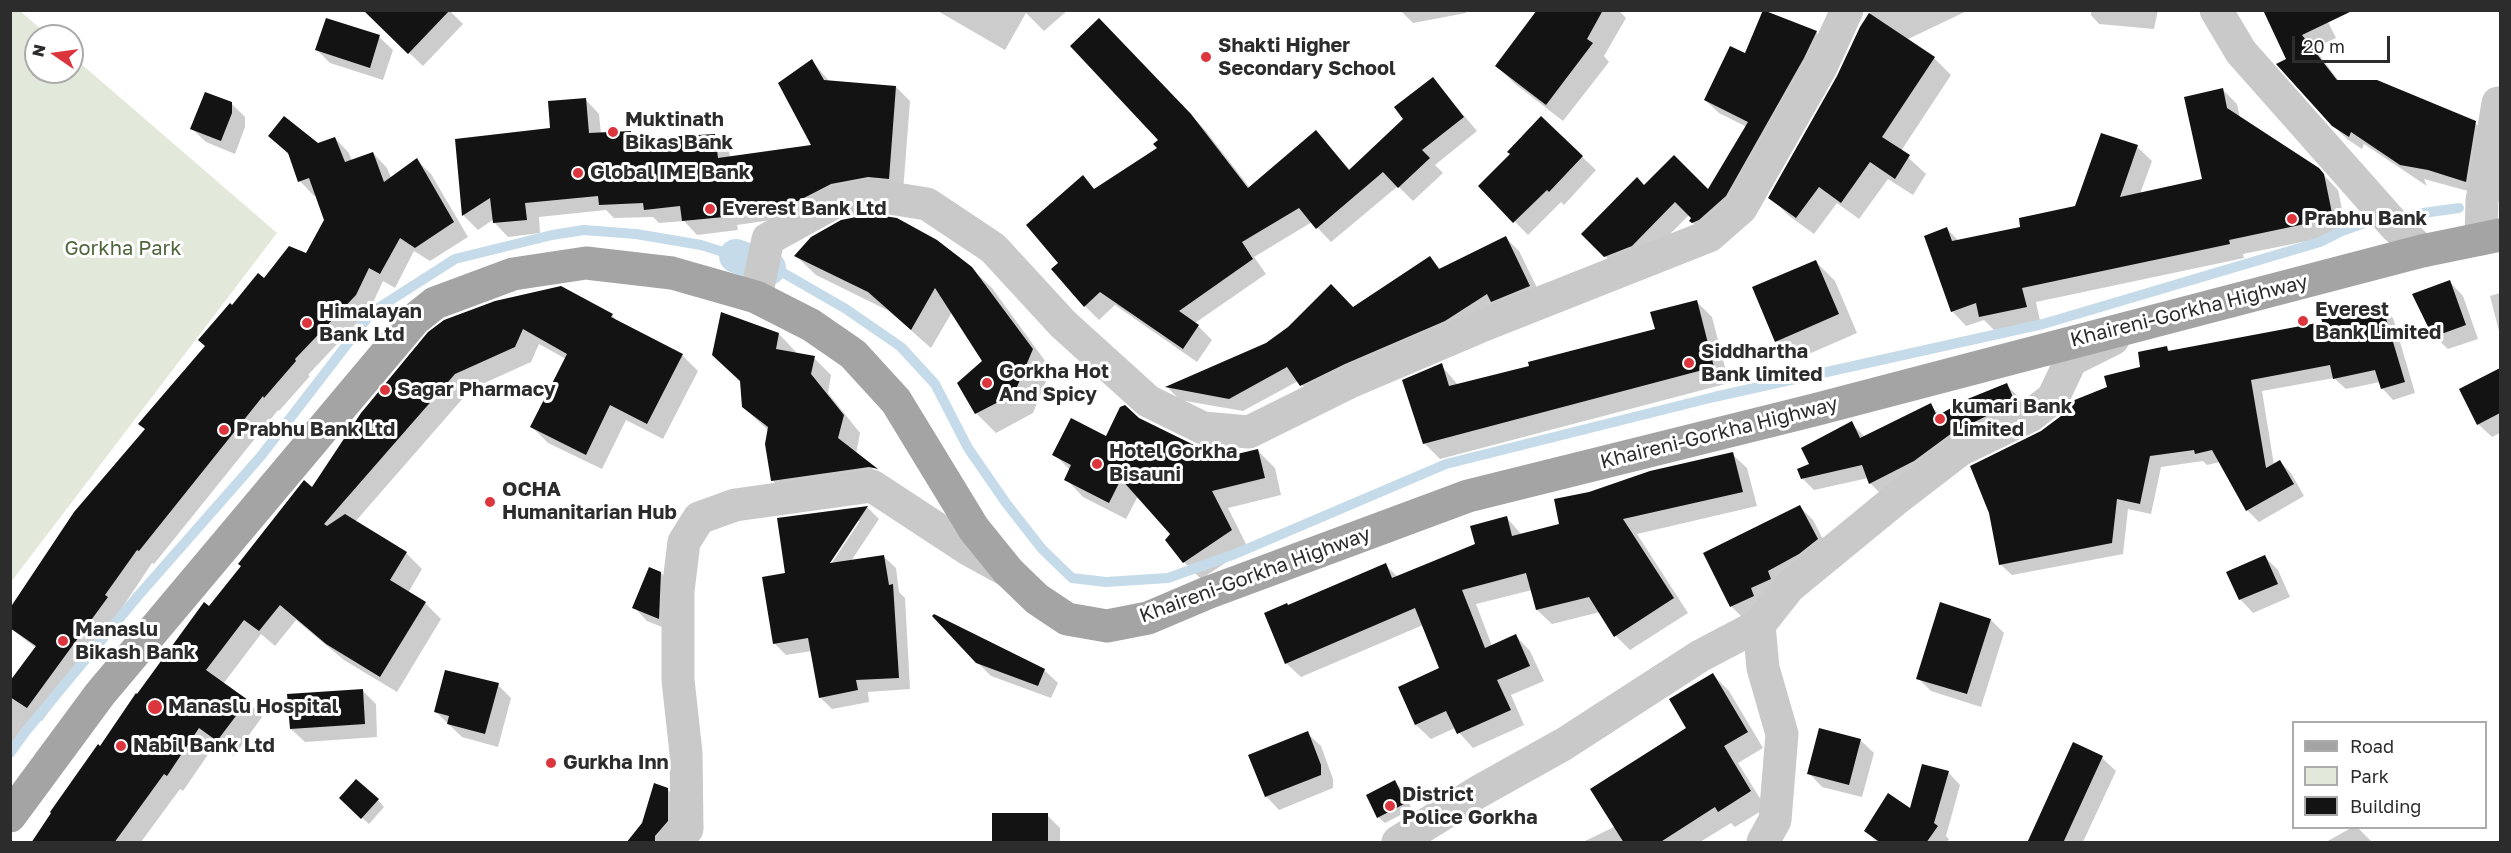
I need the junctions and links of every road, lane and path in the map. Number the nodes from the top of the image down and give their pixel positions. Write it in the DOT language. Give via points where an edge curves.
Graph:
graph roads {
  1 [pos="1847,10"];
  2 [pos="2216,10"];
  3 [pos="2498,103"];
  4 [pos="2491,237"];
  5 [pos="2422,251"];
  6 [pos="756,297"];
  7 [pos="2145,323"];
  8 [pos="1008,571"];
  9 [pos="1759,626"];
  10 [pos="10,816"];
  11 [pos="673,843"];
  12 [pos="1398,843"];
  13 [pos="1763,843"];
  1 -- 6 [label="street" via="1821,67 1741,208 1709,236 1352,381 1250,432 1203,428 1148,401 1063,324 993,248 927,204 871,195 836,202 768,239"];
  2 -- 5 [label="street" via="2241,52 2396,227"];
  3 -- 4 [label="street" via="2482,201"];
  4 -- 5 [label="main road, Khaireni-Gorkha Highway"];
  5 -- 7 [label="main road, Khaireni-Gorkha Highway"];
  6 -- 8 [label="main road, Khaireni-Gorkha Highway" via="812,325 853,354 896,401 974,529"];
  6 -- 10 [label="main road, Khaireni-Gorkha Highway" via="672,273 586,263 513,274 435,303 415,319 100,694"];
  7 -- 8 [label="main road, Khaireni-Gorkha Highway" via="1468,496 1148,618 1107,627 1067,619 1037,599"];
  7 -- 9 [label="street" via="2071,360 2053,398 2030,416 1950,457 1789,587"];
  8 -- 11 [label="street" via="872,486 735,506 699,518 684,542 678,591 678,680 686,753 687,829"];
  9 -- 12 [label="street" via="1700,656 1564,744"];
  9 -- 13 [label="street" via="1763,668 1782,734 1775,820"];
}
